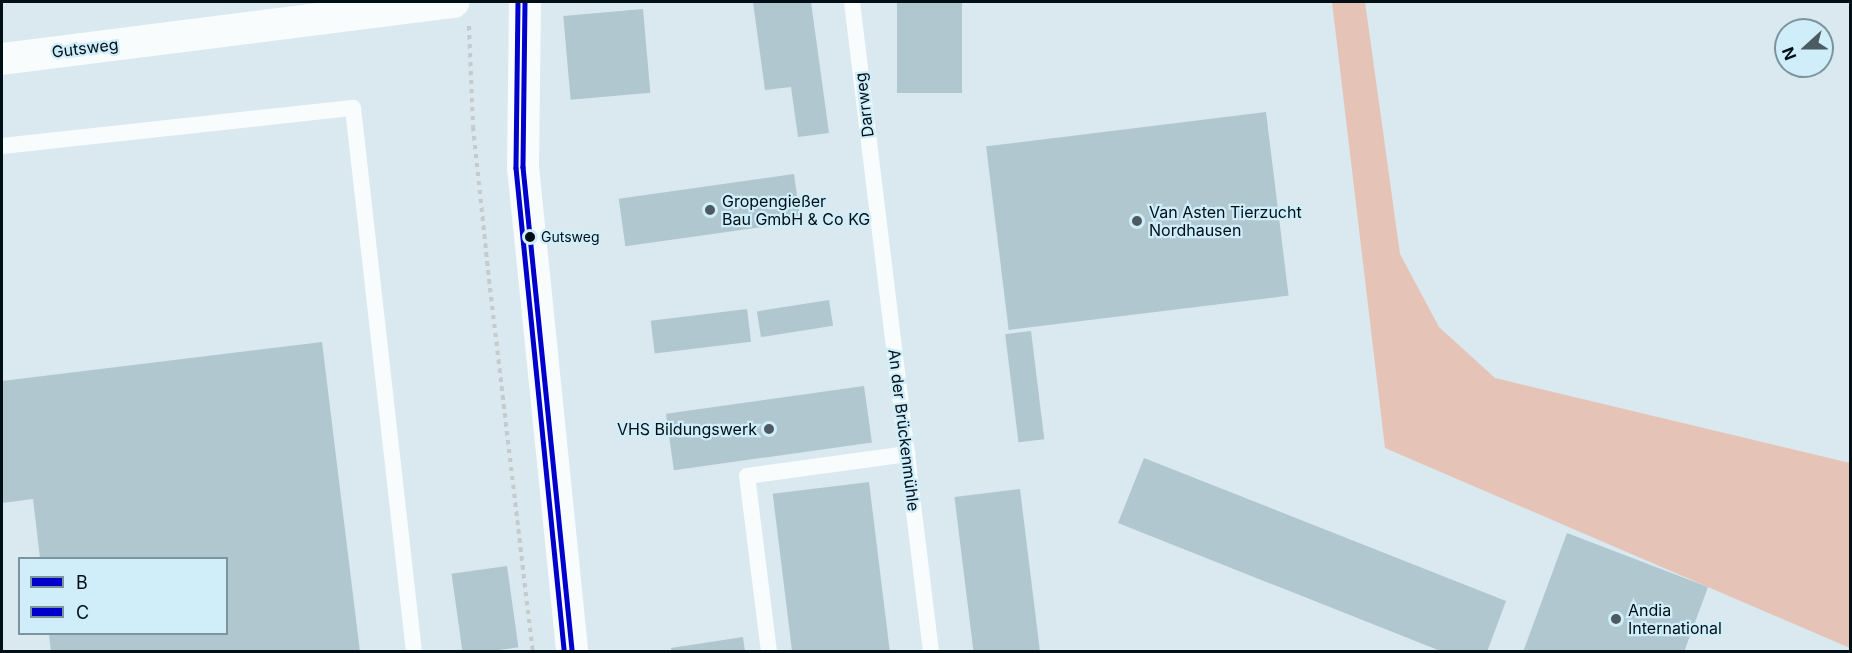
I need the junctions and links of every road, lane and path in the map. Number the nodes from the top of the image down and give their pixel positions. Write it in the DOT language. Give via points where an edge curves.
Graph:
graph roads {
  1 [pos="525,2"];
  2 [pos="852,2"];
  3 [pos="461,11"];
  4 [pos="2,59"];
  5 [pos="2,146"];
  6 [pos="877,209"];
  7 [pos="907,454"];
  8 [pos="414,651"];
  9 [pos="533,651"];
  10 [pos="572,651"];
  11 [pos="769,651"];
  12 [pos="931,651"];
  1 -- 10 [label="street" via="523,167"];
  2 -- 6 [label="lane, Darrweg"];
  3 -- 4 [label="street, Gutsweg"];
  3 -- 9 [label="path"];
  5 -- 8 [label="lane" via="353,108"];
  6 -- 7 [label="lane, An der Brückenmühle"];
  7 -- 11 [label="lane" via="747,476"];
  7 -- 12 [label="lane, An der Brückenmühle"];
}
